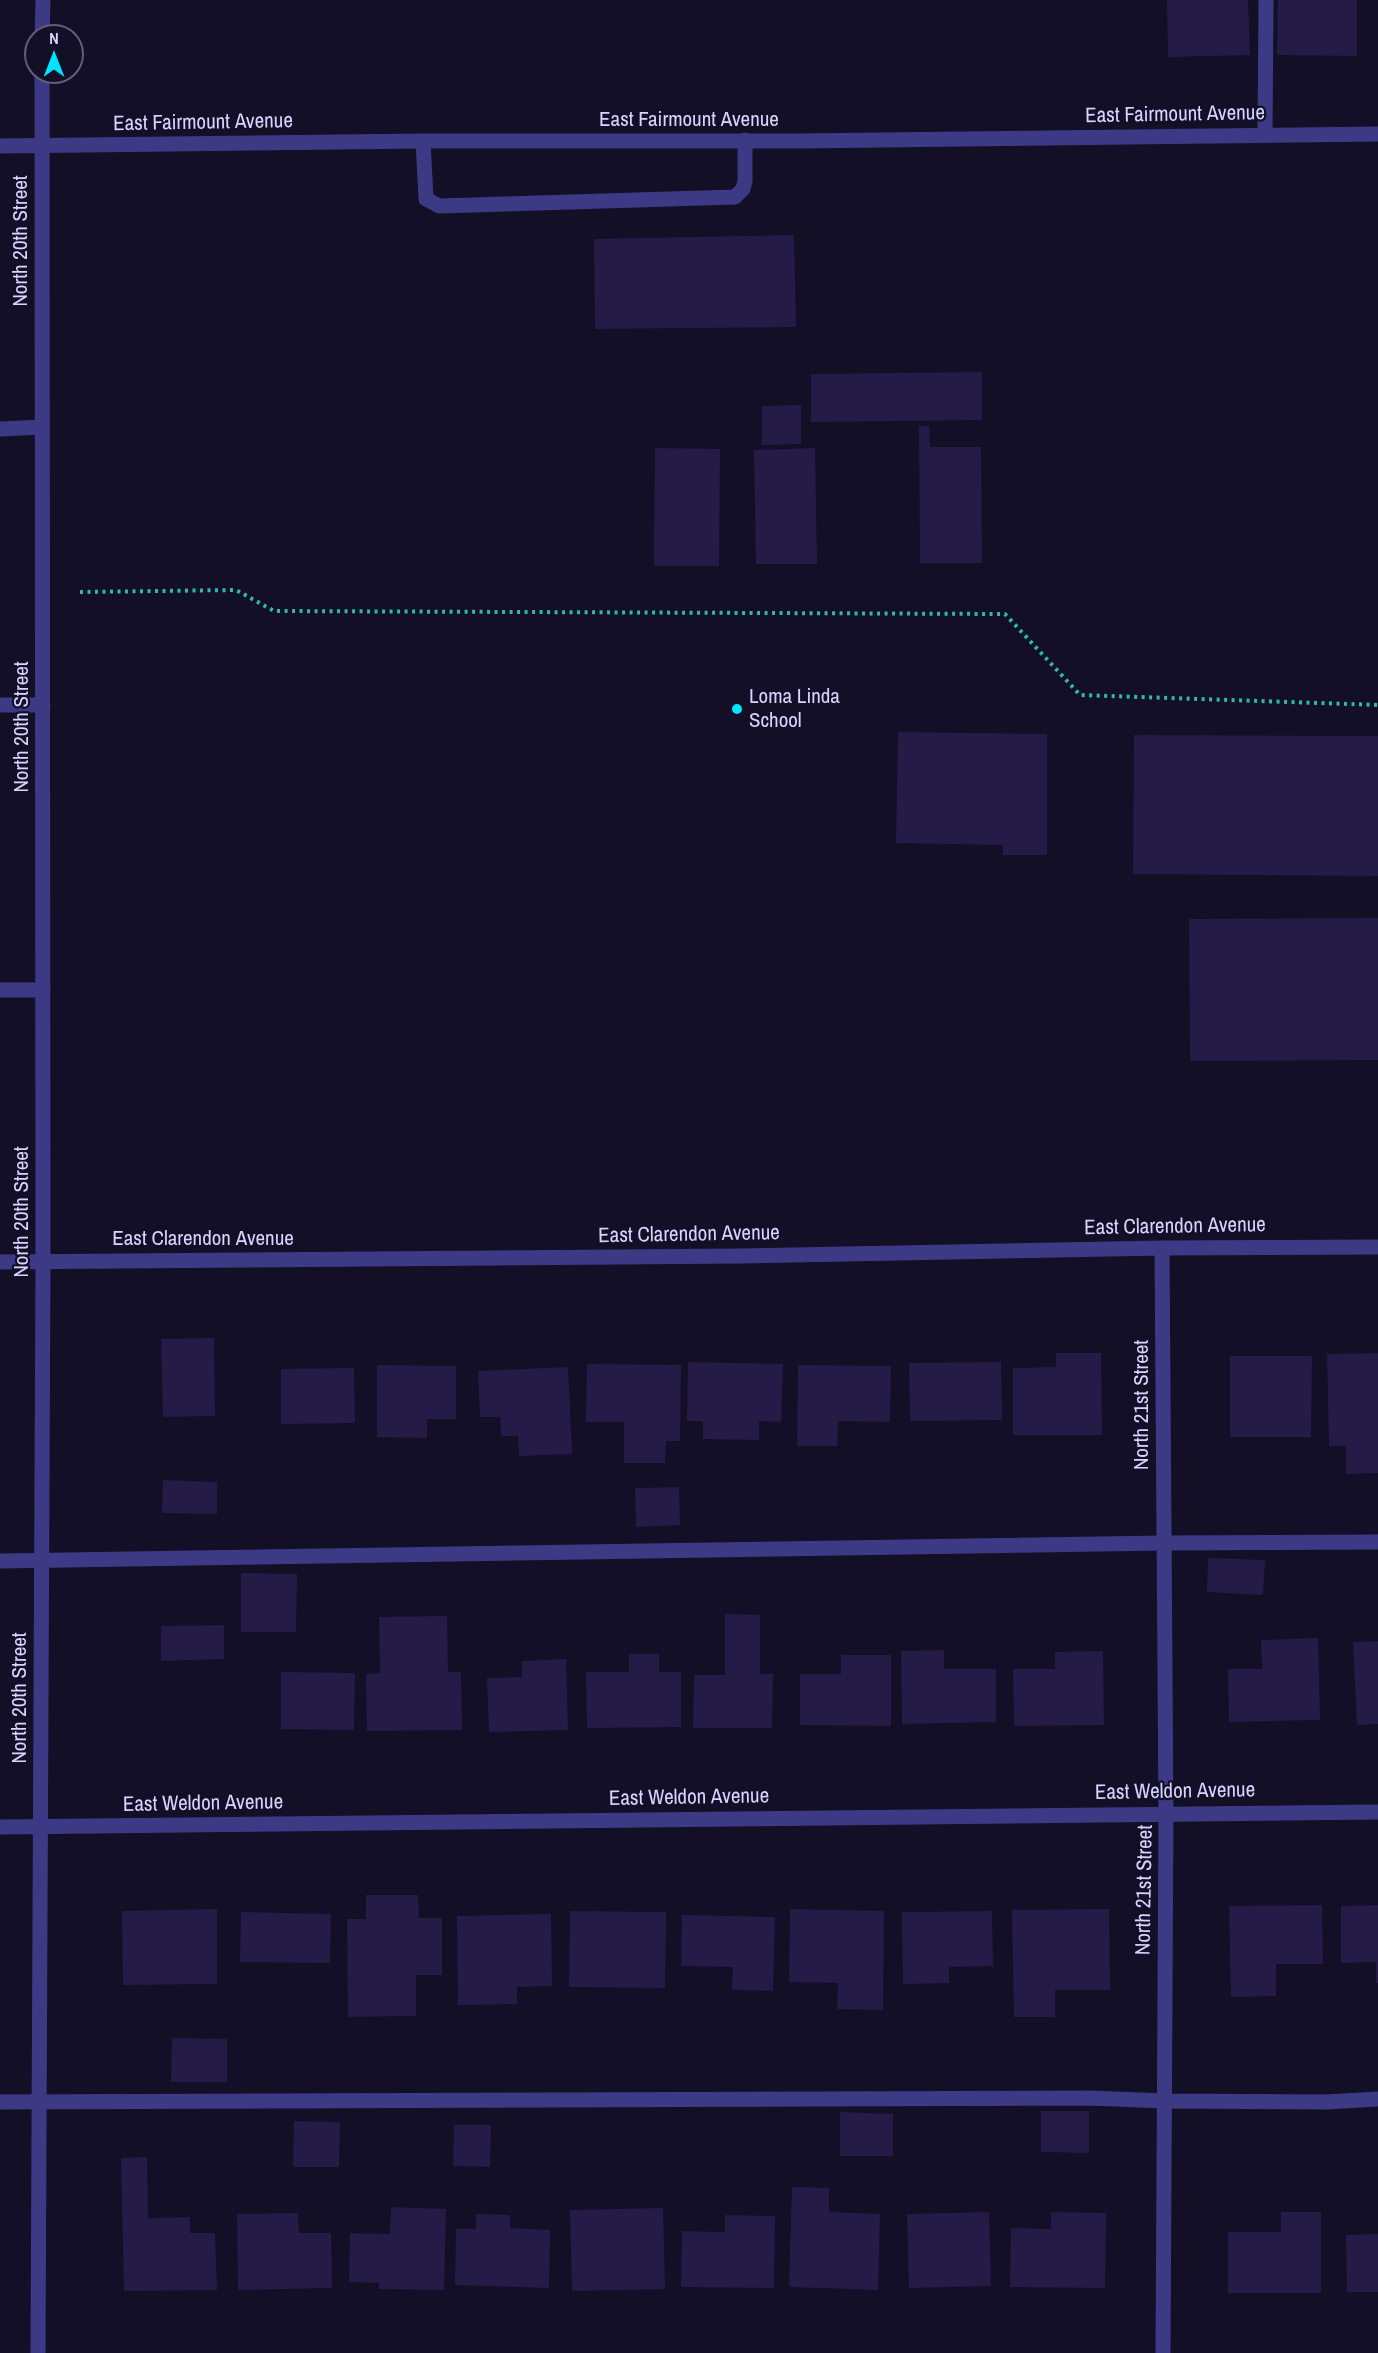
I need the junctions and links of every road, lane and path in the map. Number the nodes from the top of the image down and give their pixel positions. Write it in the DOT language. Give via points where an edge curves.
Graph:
graph roads {
  1 [pos="43,0"];
  2 [pos="1266,0"];
  3 [pos="42,24"];
  4 [pos="42,84"];
  5 [pos="1378,134"];
  6 [pos="1265,135"];
  7 [pos="745,140"];
  8 [pos="423,141"];
  9 [pos="41,146"];
  10 [pos="0,147"];
  11 [pos="42,428"];
  12 [pos="0,429"];
  13 [pos="80,592"];
  14 [pos="0,705"];
  15 [pos="43,705"];
  16 [pos="1378,705"];
  17 [pos="0,990"];
  18 [pos="43,990"];
  19 [pos="1378,1247"];
  20 [pos="1162,1248"];
  21 [pos="43,1261"];
  22 [pos="0,1262"];
  23 [pos="1378,1542"];
  24 [pos="1164,1543"];
  25 [pos="0,1561"];
  26 [pos="41,1561"];
  27 [pos="1378,1812"];
  28 [pos="1166,1813"];
  29 [pos="0,1827"];
  30 [pos="41,1827"];
  31 [pos="1378,2099"];
  32 [pos="1164,2101"];
  33 [pos="0,2102"];
  34 [pos="38,2102"];
  35 [pos="38,2353"];
  36 [pos="1163,2353"];
  1 -- 3 [label="street"];
  2 -- 6 [label="street"];
  4 -- 9 [label="street, North 20th Street"];
  5 -- 6 [label="street, East Fairmount Avenue"];
  6 -- 7 [label="street, East Fairmount Avenue"];
  7 -- 8 [label="street, East Fairmount Avenue"];
  7 -- 8 [label="street" via="745,181 735,197 439,206 426,199"];
  8 -- 9 [label="street, East Fairmount Avenue"];
  9 -- 10 [label="street, East Fairmount Avenue"];
  9 -- 11 [label="street, North 20th Street"];
  11 -- 12 [label="street"];
  11 -- 15 [label="street, North 20th Street"];
  13 -- 16 [label="path" via="236,590 274,611 1005,614 1080,695"];
  14 -- 15 [label="street"];
  15 -- 18 [label="street, North 20th Street"];
  17 -- 18 [label="street"];
  18 -- 21 [label="street, North 20th Street"];
  19 -- 20 [label="street, East Clarendon Avenue"];
  20 -- 21 [label="street, East Clarendon Avenue" via="740,1256"];
  20 -- 24 [label="street, North 21st Street"];
  21 -- 22 [label="street, East Clarendon Avenue"];
  21 -- 26 [label="street, North 20th Street"];
  23 -- 24 [label="street"];
  24 -- 26 [label="street"];
  24 -- 28 [label="street, North 21st Street"];
  25 -- 26 [label="street"];
  26 -- 30 [label="street, North 20th Street"];
  27 -- 28 [label="street, East Weldon Avenue"];
  28 -- 30 [label="street, East Weldon Avenue"];
  28 -- 32 [label="street, North 21st Street"];
  29 -- 30 [label="street, East Weldon Avenue"];
  30 -- 34 [label="street, North 20th Street"];
  31 -- 32 [label="street"];
  32 -- 34 [label="street" via="1091,2098"];
  32 -- 36 [label="street, North 21st Street"];
  33 -- 34 [label="street"];
  34 -- 35 [label="street, North 20th Street"];
}
